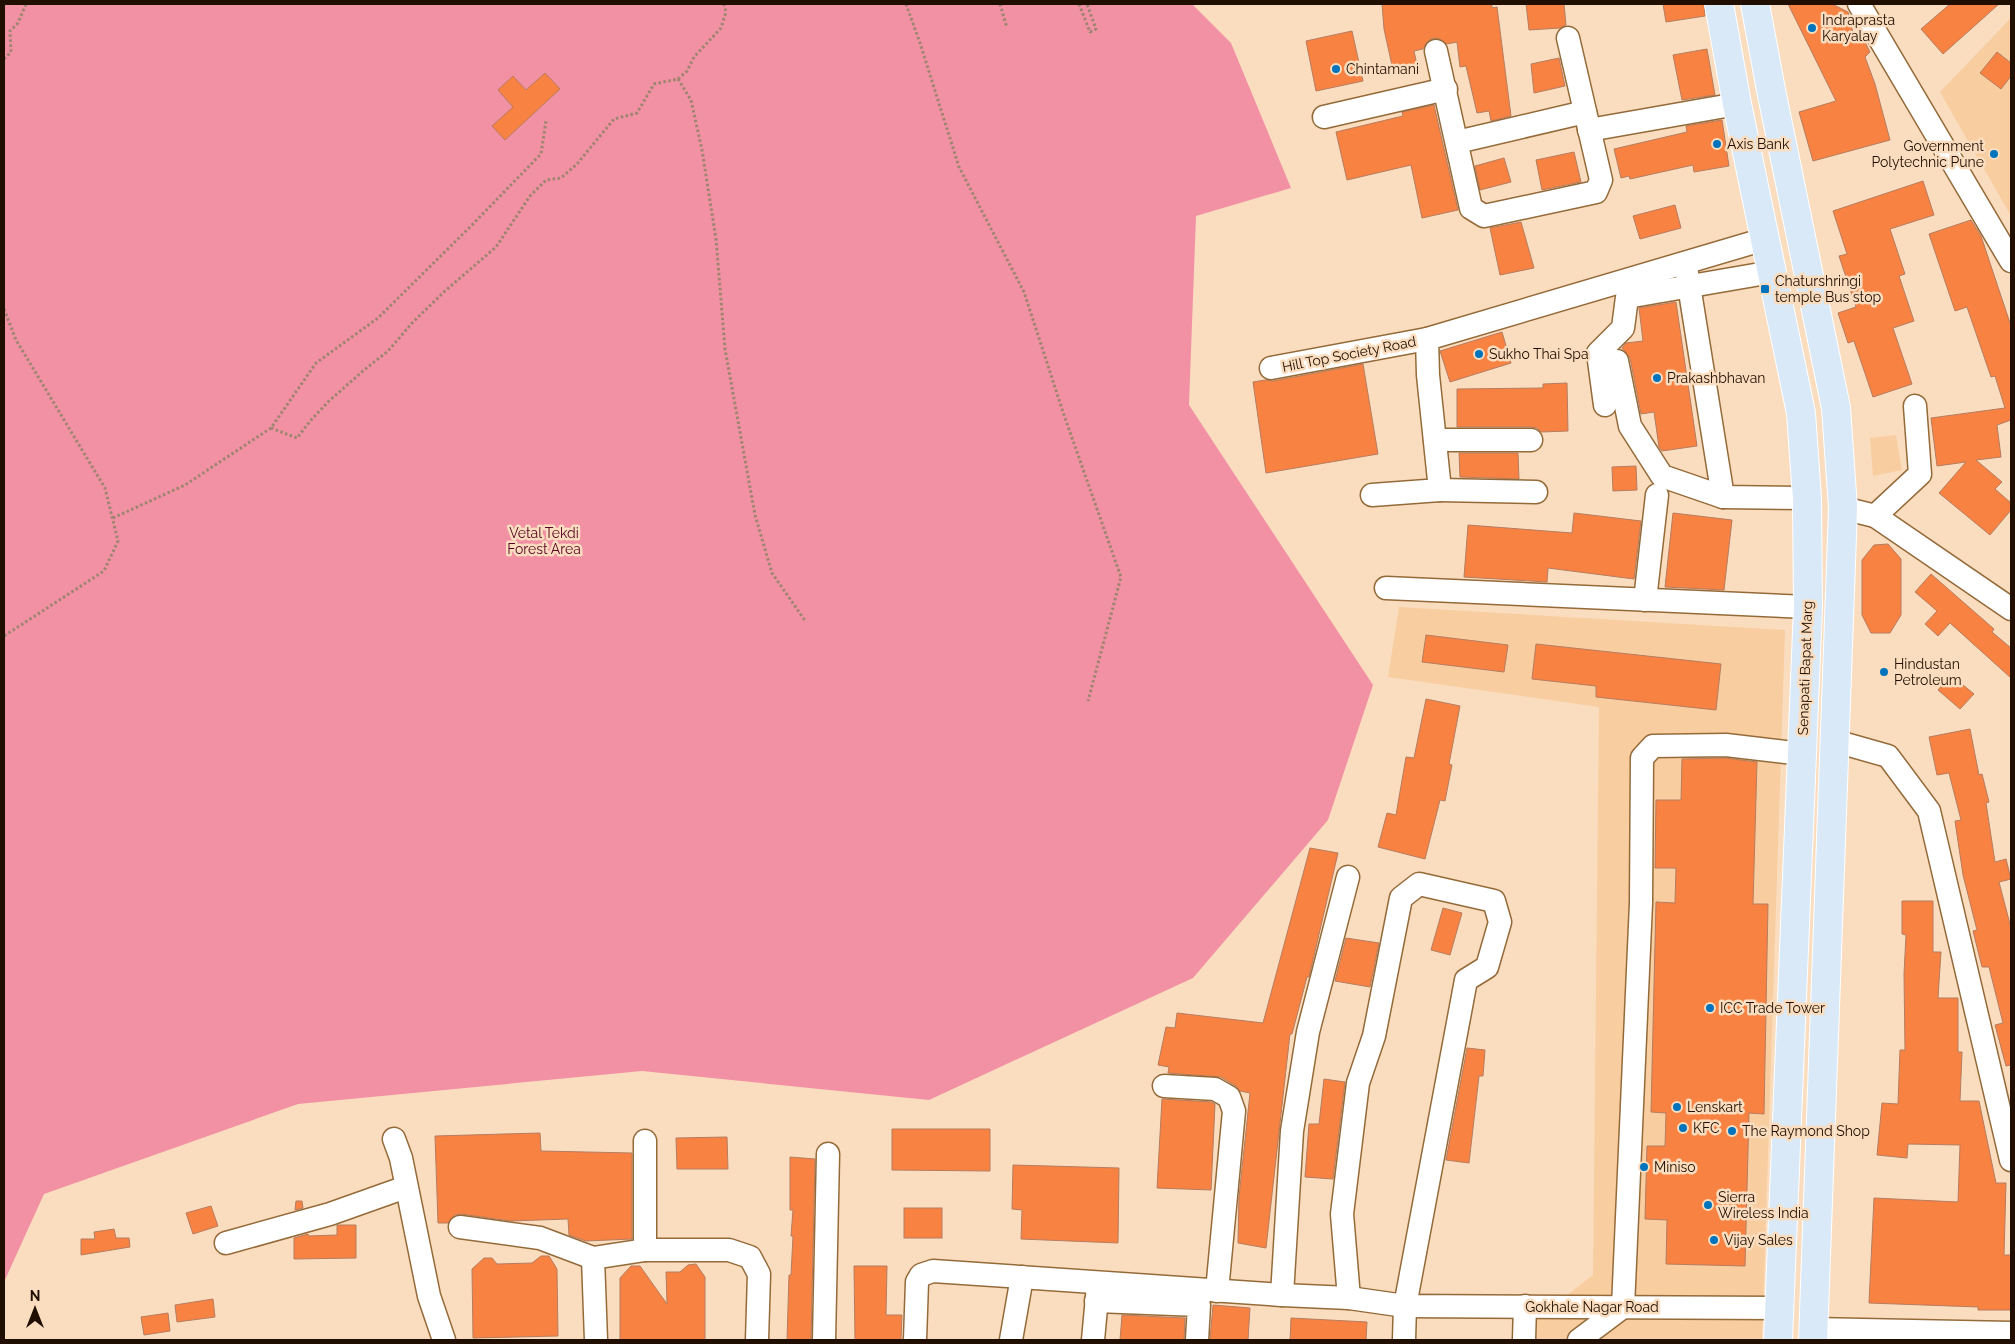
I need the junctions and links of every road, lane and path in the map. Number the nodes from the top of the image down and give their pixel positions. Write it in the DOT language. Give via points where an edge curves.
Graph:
graph roads {
  1 [pos="26,4"];
  2 [pos="724,4"];
  3 [pos="906,4"];
  4 [pos="1000,4"];
  5 [pos="1079,4"];
  6 [pos="1087,4"];
  7 [pos="1719,4"];
  8 [pos="1755,4"];
  9 [pos="1859,4"];
  10 [pos="1007,28"];
  11 [pos="1568,38"];
  12 [pos="1436,52"];
  13 [pos="4,59"];
  14 [pos="678,79"];
  15 [pos="1446,89"];
  16 [pos="1737,104"];
  17 [pos="1324,117"];
  18 [pos="546,121"];
  19 [pos="1587,121"];
  20 [pos="1457,142"];
  21 [pos="1765,239"];
  22 [pos="2011,261"];
  23 [pos="1685,263"];
  24 [pos="1772,272"];
  25 [pos="1689,287"];
  26 [pos="4,309"];
  27 [pos="1427,339"];
  28 [pos="1617,361"];
  29 [pos="1271,368"];
  30 [pos="1605,406"];
  31 [pos="1915,406"];
  32 [pos="272,428"];
  33 [pos="1435,440"];
  34 [pos="1531,440"];
  35 [pos="1440,490"];
  36 [pos="1536,492"];
  37 [pos="1372,495"];
  38 [pos="1656,495"];
  39 [pos="1723,496"];
  40 [pos="1807,498"];
  41 [pos="1843,508"];
  42 [pos="1875,516"];
  43 [pos="113,518"];
  44 [pos="1386,588"];
  45 [pos="1645,600"];
  46 [pos="1808,607"];
  47 [pos="2011,609"];
  48 [pos="806,622"];
  49 [pos="4,636"];
  50 [pos="1088,701"];
  51 [pos="1835,741"];
  52 [pos="1802,754"];
  53 [pos="1348,877"];
  54 [pos="1164,1086"];
  55 [pos="2003,1088"];
  56 [pos="394,1139"];
  57 [pos="645,1141"];
  58 [pos="828,1154"];
  59 [pos="2011,1160"];
  60 [pos="406,1187"];
  61 [pos="460,1226"];
  62 [pos="226,1243"];
  63 [pos="645,1250"];
  64 [pos="593,1258"];
  65 [pos="1022,1277"];
  66 [pos="1217,1291"];
  67 [pos="1097,1292"];
  68 [pos="1282,1295"];
  69 [pos="1349,1298"];
  70 [pos="1405,1306"];
  71 [pos="1525,1306"];
  72 [pos="1623,1307"];
  73 [pos="1779,1308"];
  74 [pos="2011,1333"];
  75 [pos="1813,1335"];
  76 [pos="1868,1335"];
  77 [pos="444,1340"];
  78 [pos="596,1340"];
  79 [pos="756,1340"];
  80 [pos="824,1340"];
  81 [pos="915,1340"];
  82 [pos="1011,1340"];
  83 [pos="1093,1340"];
  84 [pos="1197,1340"];
  85 [pos="1404,1340"];
  86 [pos="1524,1340"];
  87 [pos="1579,1340"];
  88 [pos="1778,1340"];
  1 -- 13 [label="path" via="18,23 10,31 11,52"];
  2 -- 14 [label="path" via="726,12 721,28"];
  3 -- 50 [label="path" via="959,168 1024,292 1121,577"];
  4 -- 10 [label="path"];
  5 -- 6 [label="path" via="1090,32 1096,30"];
  7 -- 16 [label="main road, Senapati Bapat Marg"];
  8 -- 41 [label="main road" via="1836,408"];
  9 -- 22 [label="street"];
  11 -- 19 [label="street"];
  12 -- 15 [label="street"];
  14 -- 32 [label="path" via="654,84 637,114 614,119 578,164 561,178 546,180 530,196 496,247 438,297 388,350 329,401 297,438"];
  14 -- 48 [label="path" via="691,100 702,150 716,239 725,349 755,515 772,573"];
  15 -- 17 [label="street"];
  15 -- 20 [label="street"];
  16 -- 19 [label="street"];
  16 -- 21 [label="main road, Senapati Bapat Marg"];
  18 -- 32 [label="path" via="542,154 378,318 316,363"];
  19 -- 20 [label="street"];
  19 -- 20 [label="street" via="1601,180 1596,192 1484,216 1471,208"];
  21 -- 23 [label="street, Hill Top Society Road"];
  21 -- 24 [label="main road, Senapati Bapat Marg"];
  23 -- 25 [label="street"];
  23 -- 27 [label="street, Hill Top Society Road"];
  24 -- 25 [label="street"];
  24 -- 40 [label="main road, Senapati Bapat Marg" via="1801,413"];
  25 -- 30 [label="street" via="1627,298 1623,328 1598,353"];
  25 -- 39 [label="street"];
  26 -- 43 [label="path" via="16,340 105,488"];
  27 -- 29 [label="street, Hill Top Society Road"];
  27 -- 33 [label="street"];
  28 -- 39 [label="street" via="1630,426 1662,476"];
  31 -- 42 [label="street" via="1920,474"];
  32 -- 43 [label="path" via="185,485"];
  33 -- 34 [label="street"];
  33 -- 35 [label="street"];
  35 -- 36 [label="street"];
  35 -- 37 [label="street"];
  38 -- 45 [label="street"];
  39 -- 40 [label="street"];
  40 -- 46 [label="main road, Senapati Bapat Marg"];
  41 -- 42 [label="street"];
  41 -- 51 [label="main road"];
  42 -- 47 [label="street"];
  43 -- 49 [label="path" via="118,541 104,571"];
  44 -- 45 [label="street"];
  45 -- 46 [label="street"];
  46 -- 52 [label="main road, Senapati Bapat Marg"];
  51 -- 55 [label="street" via="1888,756 1929,811"];
  51 -- 75 [label="main road"];
  52 -- 72 [label="street" via="1726,745 1653,746 1642,758 1641,903"];
  52 -- 73 [label="main road, Senapati Bapat Marg"];
  53 -- 68 [label="street" via="1308,1032 1292,1131"];
  54 -- 66 [label="street" via="1215,1089 1229,1097 1234,1111"];
  55 -- 59 [label="street"];
  56 -- 60 [label="street"];
  57 -- 63 [label="street"];
  58 -- 80 [label="street"];
  60 -- 62 [label="street" via="330,1214"];
  60 -- 77 [label="street" via="429,1296"];
  61 -- 64 [label="street" via="540,1238"];
  63 -- 64 [label="street"];
  63 -- 79 [label="street" via="729,1250 750,1257 759,1274"];
  64 -- 78 [label="street"];
  65 -- 67 [label="street"];
  65 -- 81 [label="street" via="933,1271 921,1275 917,1282"];
  65 -- 82 [label="street"];
  66 -- 67 [label="street, Gokhale Nagar Road"];
  66 -- 68 [label="street, Gokhale Nagar Road"];
  67 -- 83 [label="street"];
  67 -- 84 [label="street" via="1199,1305"];
  68 -- 69 [label="street, Gokhale Nagar Road"];
  69 -- 70 [label="street, Gokhale Nagar Road"];
  69 -- 70 [label="street" via="1342,1214 1358,1083 1374,1036 1401,898 1420,884 1494,901 1500,922 1487,967 1466,980"];
  70 -- 71 [label="street, Gokhale Nagar Road"];
  70 -- 85 [label="street"];
  71 -- 72 [label="street, Gokhale Nagar Road"];
  71 -- 86 [label="street"];
  72 -- 73 [label="street, Gokhale Nagar Road"];
  72 -- 87 [label="street"];
  73 -- 88 [label="main road, Senapati Bapat Marg"];
  74 -- 76 [label="street"];
  75 -- 76 [label="street"];
}
